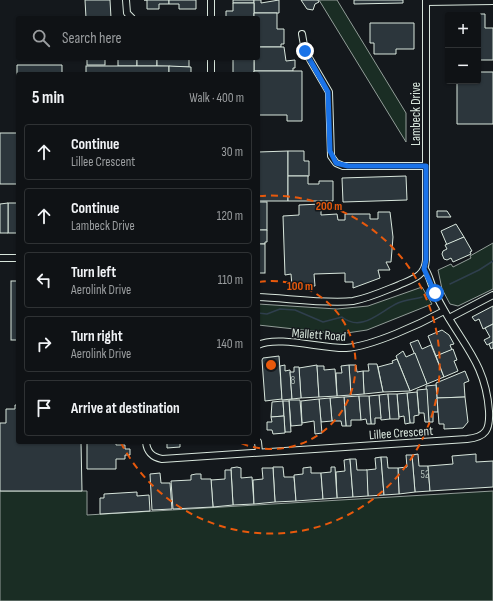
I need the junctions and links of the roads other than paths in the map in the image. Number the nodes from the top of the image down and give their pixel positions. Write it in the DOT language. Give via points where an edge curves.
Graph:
graph roads {
  1 [pos="126,0"];
  2 [pos="211,0"];
  3 [pos="426,1"];
  4 [pos="493,1"];
  5 [pos="130,16"];
  6 [pos="211,16"];
  7 [pos="302,34"];
  8 [pos="212,60"];
  9 [pos="212,72"];
  10 [pos="426,166"];
  11 [pos="0,258"];
  12 [pos="16,258"];
  13 [pos="424,269"];
  14 [pos="493,295"];
  15 [pos="260,297"];
  16 [pos="444,311"];
  17 [pos="448,318"];
  18 [pos="260,345"];
  19 [pos="147,444"];
  20 [pos="258,444"];
  21 [pos="259,452"];
  1 -- 5 [label="street" via="127,13"];
  2 -- 6 [label="street"];
  3 -- 4 [label="street"];
  3 -- 10 [label="street, Lambeck Drive"];
  7 -- 10 [label="street" via="305,51 328,92 330,151 336,163 348,166"];
  8 -- 9 [label="street"];
  10 -- 13 [label="street, Lambeck Drive"];
  11 -- 12 [label="street"];
  13 -- 15 [label="street" via="409,281 354,300"];
  13 -- 16 [label="street, Lillee Crescent"];
  14 -- 17 [label="street"];
  16 -- 17 [label="street, Lillee Crescent"];
  16 -- 18 [label="street, Mallett Road" via="374,342 359,346 344,348 271,342"];
  17 -- 21 [label="street, Lillee Crescent" via="478,364 484,379 488,395 489,422 487,430 482,435"];
  19 -- 21 [label="street, Lillee Crescent" via="150,453 162,459"];
  20 -- 21 [label="street"];
}
